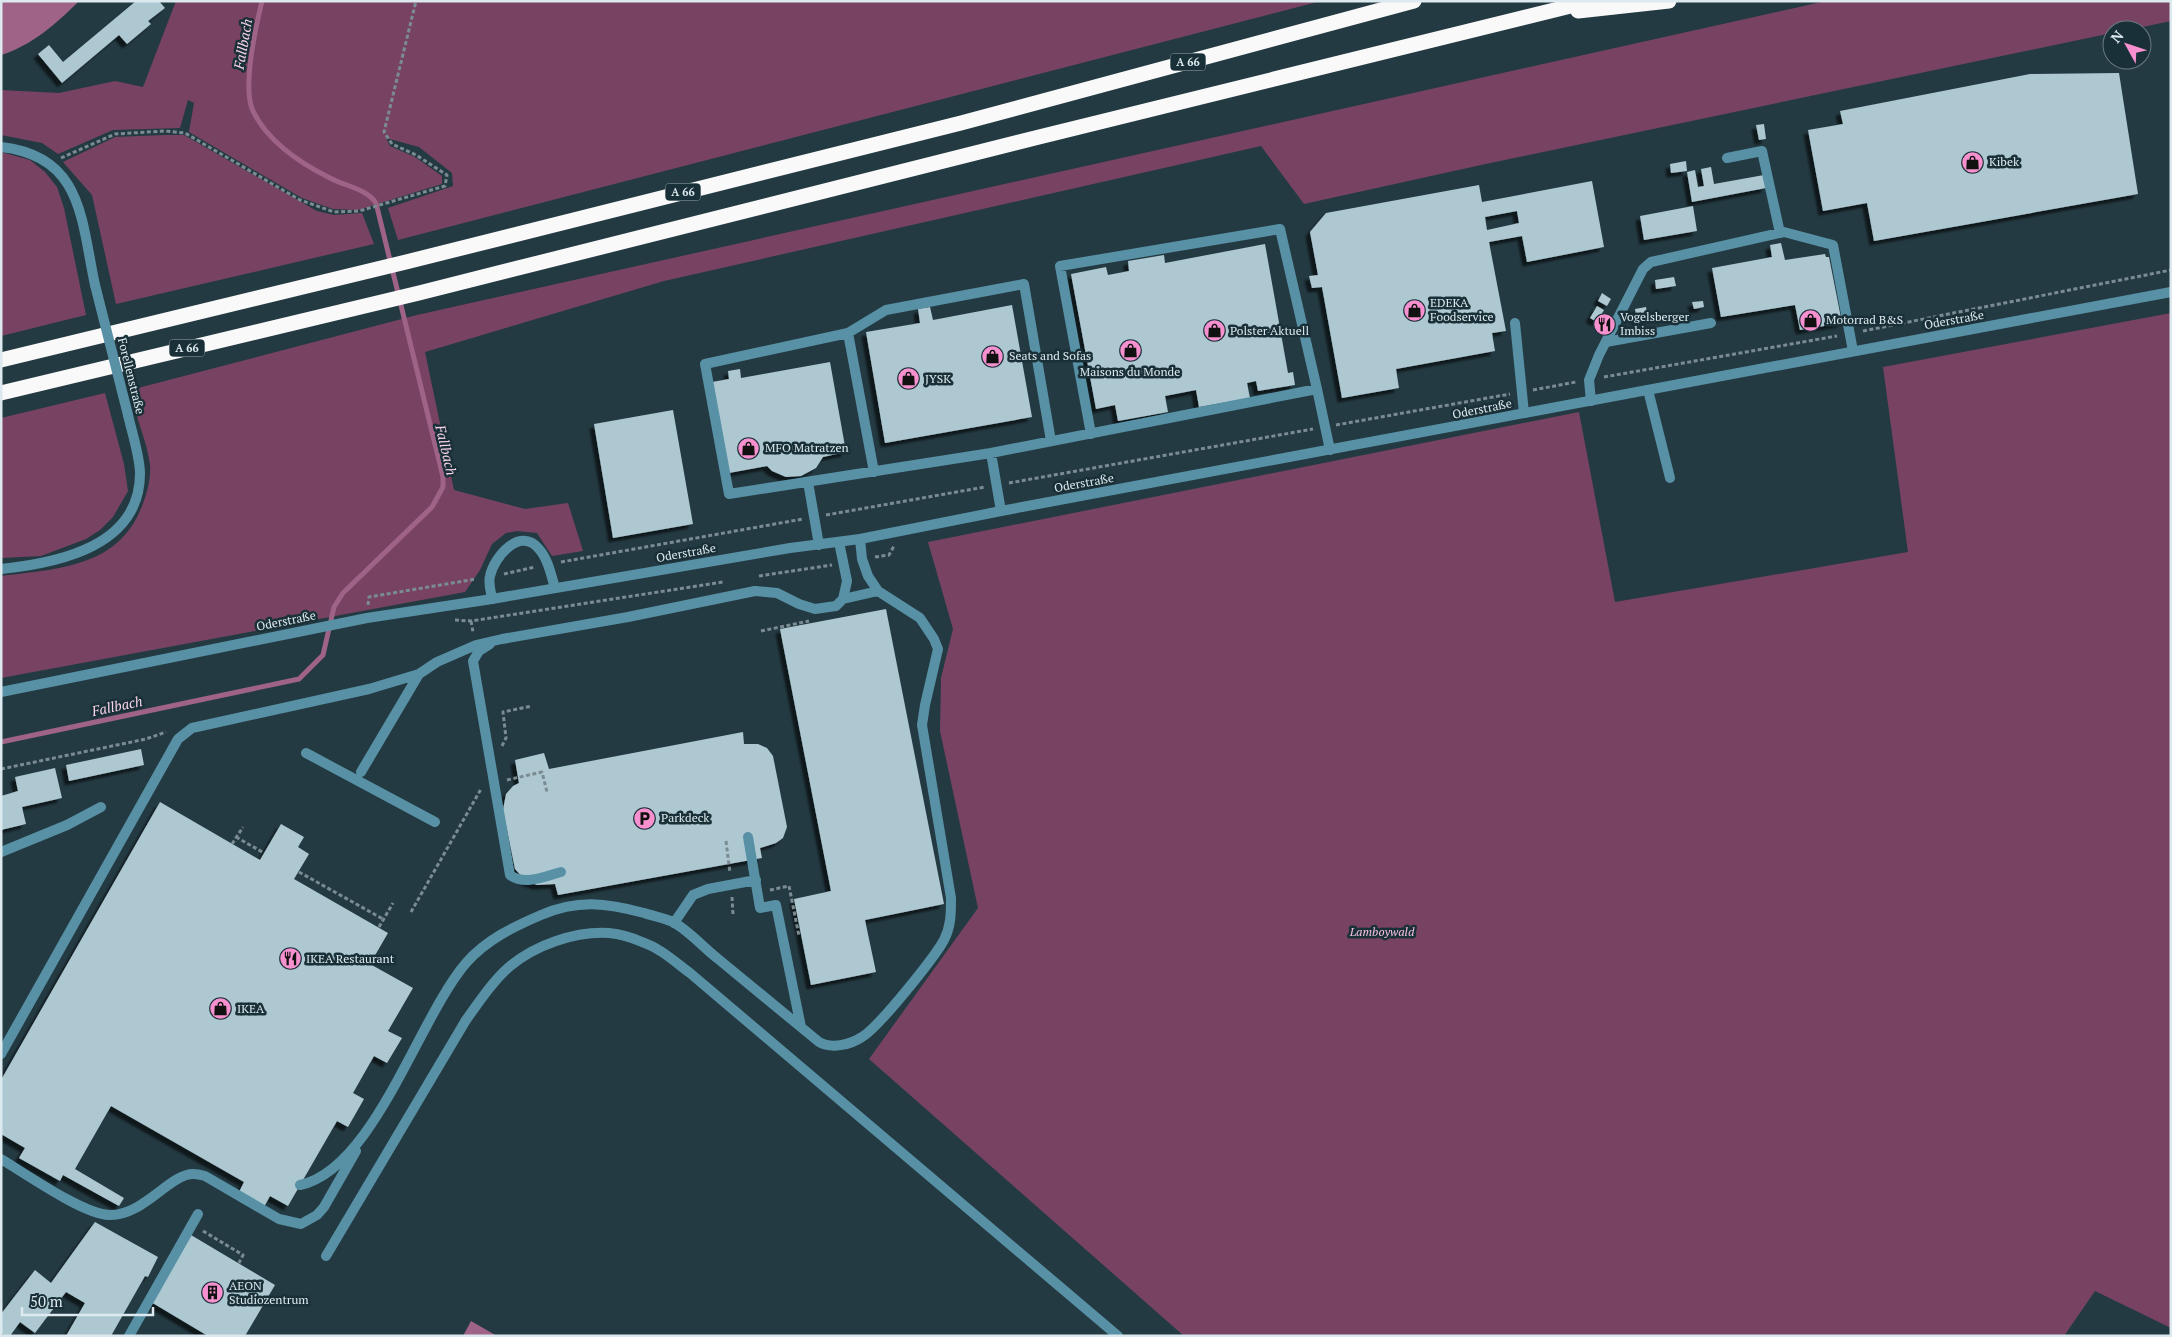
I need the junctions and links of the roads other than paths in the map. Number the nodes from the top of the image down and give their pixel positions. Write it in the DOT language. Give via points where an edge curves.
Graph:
graph roads {
  1 [pos="1414,1"];
  2 [pos="1591,1"];
  3 [pos="1669,1"];
  4 [pos="1529,17"];
  5 [pos="1,147"];
  6 [pos="1727,158"];
  7 [pos="1780,233"];
  8 [pos="2171,292"];
  9 [pos="1515,323"];
  10 [pos="1711,323"];
  11 [pos="848,333"];
  12 [pos="1606,342"];
  13 [pos="1853,351"];
  14 [pos="1,360"];
  15 [pos="1317,389"];
  16 [pos="1648,390"];
  17 [pos="1,393"];
  18 [pos="1591,401"];
  19 [pos="1524,413"];
  20 [pos="1091,434"];
  21 [pos="1051,441"];
  22 [pos="1330,450"];
  23 [pos="991,453"];
  24 [pos="874,472"];
  25 [pos="1670,478"];
  26 [pos="808,482"];
  27 [pos="1001,511"];
  28 [pos="860,539"];
  29 [pos="840,542"];
  30 [pos="819,545"];
  31 [pos="1,569"];
  32 [pos="555,588"];
  33 [pos="878,591"];
  34 [pos="492,599"];
  35 [pos="843,599"];
  36 [pos="502,639"];
  37 [pos="419,674"];
  38 [pos="1,692"];
  39 [pos="306,753"];
  40 [pos="361,772"];
  41 [pos="100,807"];
  42 [pos="434,822"];
  43 [pos="748,837"];
  44 [pos="1,852"];
  45 [pos="562,872"];
  46 [pos="756,880"];
  47 [pos="674,923"];
  48 [pos="801,1027"];
  49 [pos="1,1054"];
  50 [pos="370,1126"];
  51 [pos="1,1159"];
  52 [pos="300,1185"];
  53 [pos="198,1214"];
  54 [pos="326,1256"];
  55 [pos="129,1336"];
  56 [pos="1118,1336"];
  1 -- 14 [label="highway, A 66" via="961,123"];
  2 -- 4 [label="highway, A 66"];
  3 -- 4 [label="highway"];
  4 -- 17 [label="highway, A 66" via="419,293"];
  5 -- 31 [label="street, Forellenstraße, bridge" via="34,155 50,163 68,183 77,201 94,285 140,471 134,504 125,520 95,546 37,565"];
  6 -- 7 [label="street" via="1762,151"];
  7 -- 12 [label="street" via="1651,262 1643,270"];
  7 -- 13 [label="street" via="1833,246"];
  8 -- 13 [label="street, Oderstraße"];
  9 -- 19 [label="street"];
  10 -- 12 [label="street"];
  11 -- 21 [label="street" via="886,310 1024,284"];
  11 -- 24 [label="street"];
  11 -- 26 [label="street" via="706,364 729,494"];
  12 -- 18 [label="street" via="1590,380"];
  13 -- 16 [label="street, Oderstraße"];
  15 -- 20 [label="street"];
  15 -- 20 [label="street" via="1280,229 1060,266"];
  15 -- 22 [label="street"];
  16 -- 18 [label="street, Oderstraße"];
  16 -- 25 [label="street"];
  18 -- 19 [label="street, Oderstraße"];
  19 -- 22 [label="street, Oderstraße"];
  20 -- 21 [label="street"];
  21 -- 23 [label="street"];
  22 -- 27 [label="street, Oderstraße"];
  23 -- 24 [label="street"];
  23 -- 27 [label="street"];
  24 -- 26 [label="street"];
  26 -- 30 [label="street"];
  27 -- 28 [label="street, Oderstraße"];
  28 -- 29 [label="street, Oderstraße"];
  28 -- 33 [label="street" via="862,559"];
  29 -- 30 [label="street, Oderstraße"];
  29 -- 35 [label="street" via="847,576"];
  30 -- 32 [label="street, Oderstraße"];
  32 -- 34 [label="street, Oderstraße"];
  32 -- 34 [label="street" via="538,547 520,541 511,544 496,558 489,577"];
  33 -- 35 [label="street"];
  33 -- 48 [label="street" via="920,618 938,648 922,725 951,898 951,923 935,954 878,1023 862,1037 827,1046"];
  34 -- 38 [label="street, Oderstraße" via="303,630"];
  35 -- 36 [label="street" via="836,606 814,609 777,594 754,591"];
  36 -- 37 [label="street" via="458,652"];
  36 -- 45 [label="street" via="479,651 473,661 510,875 526,881"];
  37 -- 40 [label="street"];
  37 -- 49 [label="street" via="369,689 192,728 184,733"];
  39 -- 42 [label="street"];
  41 -- 44 [label="street" via="67,825"];
  43 -- 46 [label="street"];
  46 -- 47 [label="street" via="693,895"];
  46 -- 48 [label="street" via="760,908 776,905"];
  47 -- 48 [label="street"];
  47 -- 50 [label="street" via="614,905 578,903 519,924 485,944 446,990"];
  50 -- 51 [label="street" via="324,1207 301,1224 279,1220 205,1176 194,1174 176,1180 130,1211 110,1215 91,1212"];
  50 -- 52 [label="street" via="331,1170"];
  53 -- 55 [label="street"];
  54 -- 56 [label="street" via="466,1020 487,991 510,966 538,947 573,936 609,933 643,942 665,953"];
}
